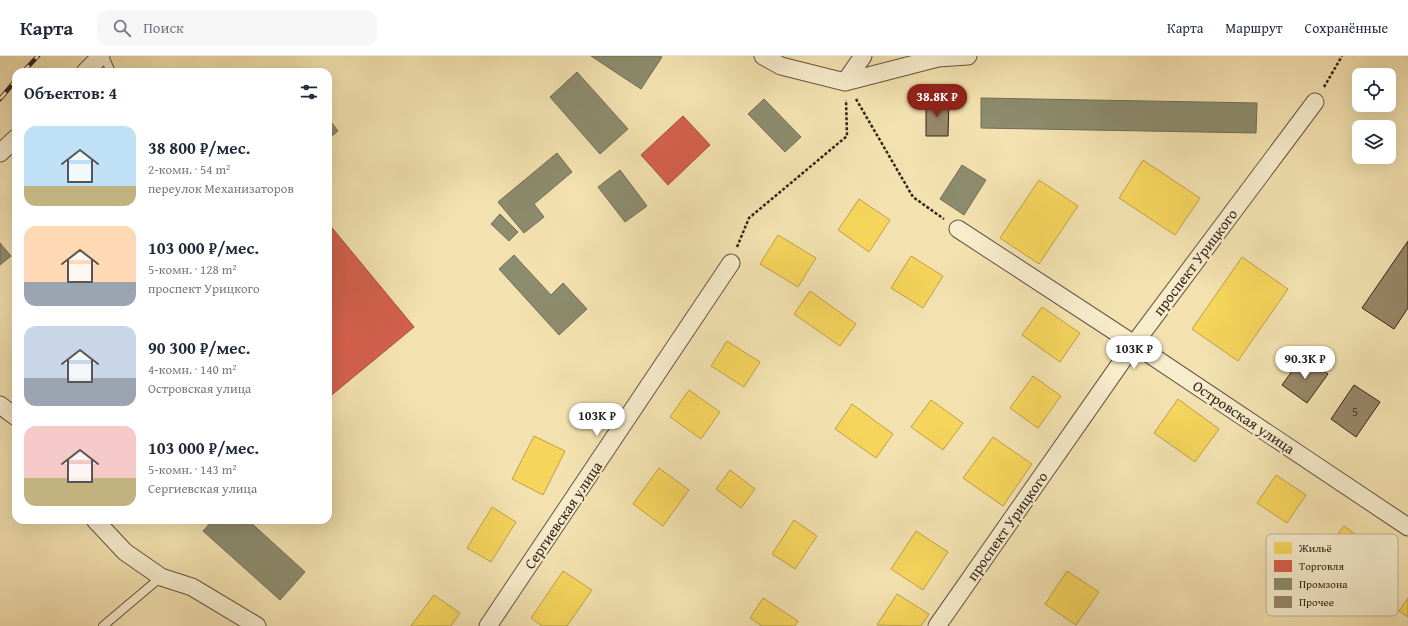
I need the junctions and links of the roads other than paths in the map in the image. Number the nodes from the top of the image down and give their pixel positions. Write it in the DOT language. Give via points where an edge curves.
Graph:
graph roads {
  1 [pos="101,56"];
  2 [pos="104,56"];
  3 [pos="763,56"];
  4 [pos="863,56"];
  5 [pos="968,56"];
  6 [pos="89,68"];
  7 [pos="109,68"];
  8 [pos="845,82"];
  9 [pos="1315,102"];
  10 [pos="12,142"];
  11 [pos="0,153"];
  12 [pos="958,229"];
  13 [pos="731,263"];
  14 [pos="1134,344"];
  15 [pos="0,405"];
  16 [pos="12,414"];
  17 [pos="99,524"];
  18 [pos="1408,527"];
  19 [pos="161,577"];
  20 [pos="103,626"];
  21 [pos="257,626"];
  22 [pos="488,626"];
  23 [pos="937,626"];
  1 -- 6 [label="street"];
  2 -- 7 [label="lane"];
  3 -- 8 [label="street" via="781,66"];
  4 -- 8 [label="street"];
  5 -- 8 [label="street" via="938,58"];
  9 -- 14 [label="street, проспект Урицкого"];
  10 -- 11 [label="street"];
  12 -- 14 [label="street, Островская улица"];
  13 -- 22 [label="street, Сергиевская улица"];
  14 -- 18 [label="street, Островская улица"];
  14 -- 23 [label="street, проспект Урицкого"];
  15 -- 16 [label="street"];
  17 -- 19 [label="street" via="125,552"];
  19 -- 20 [label="lane"];
  19 -- 21 [label="street" via="192,587"];
}
